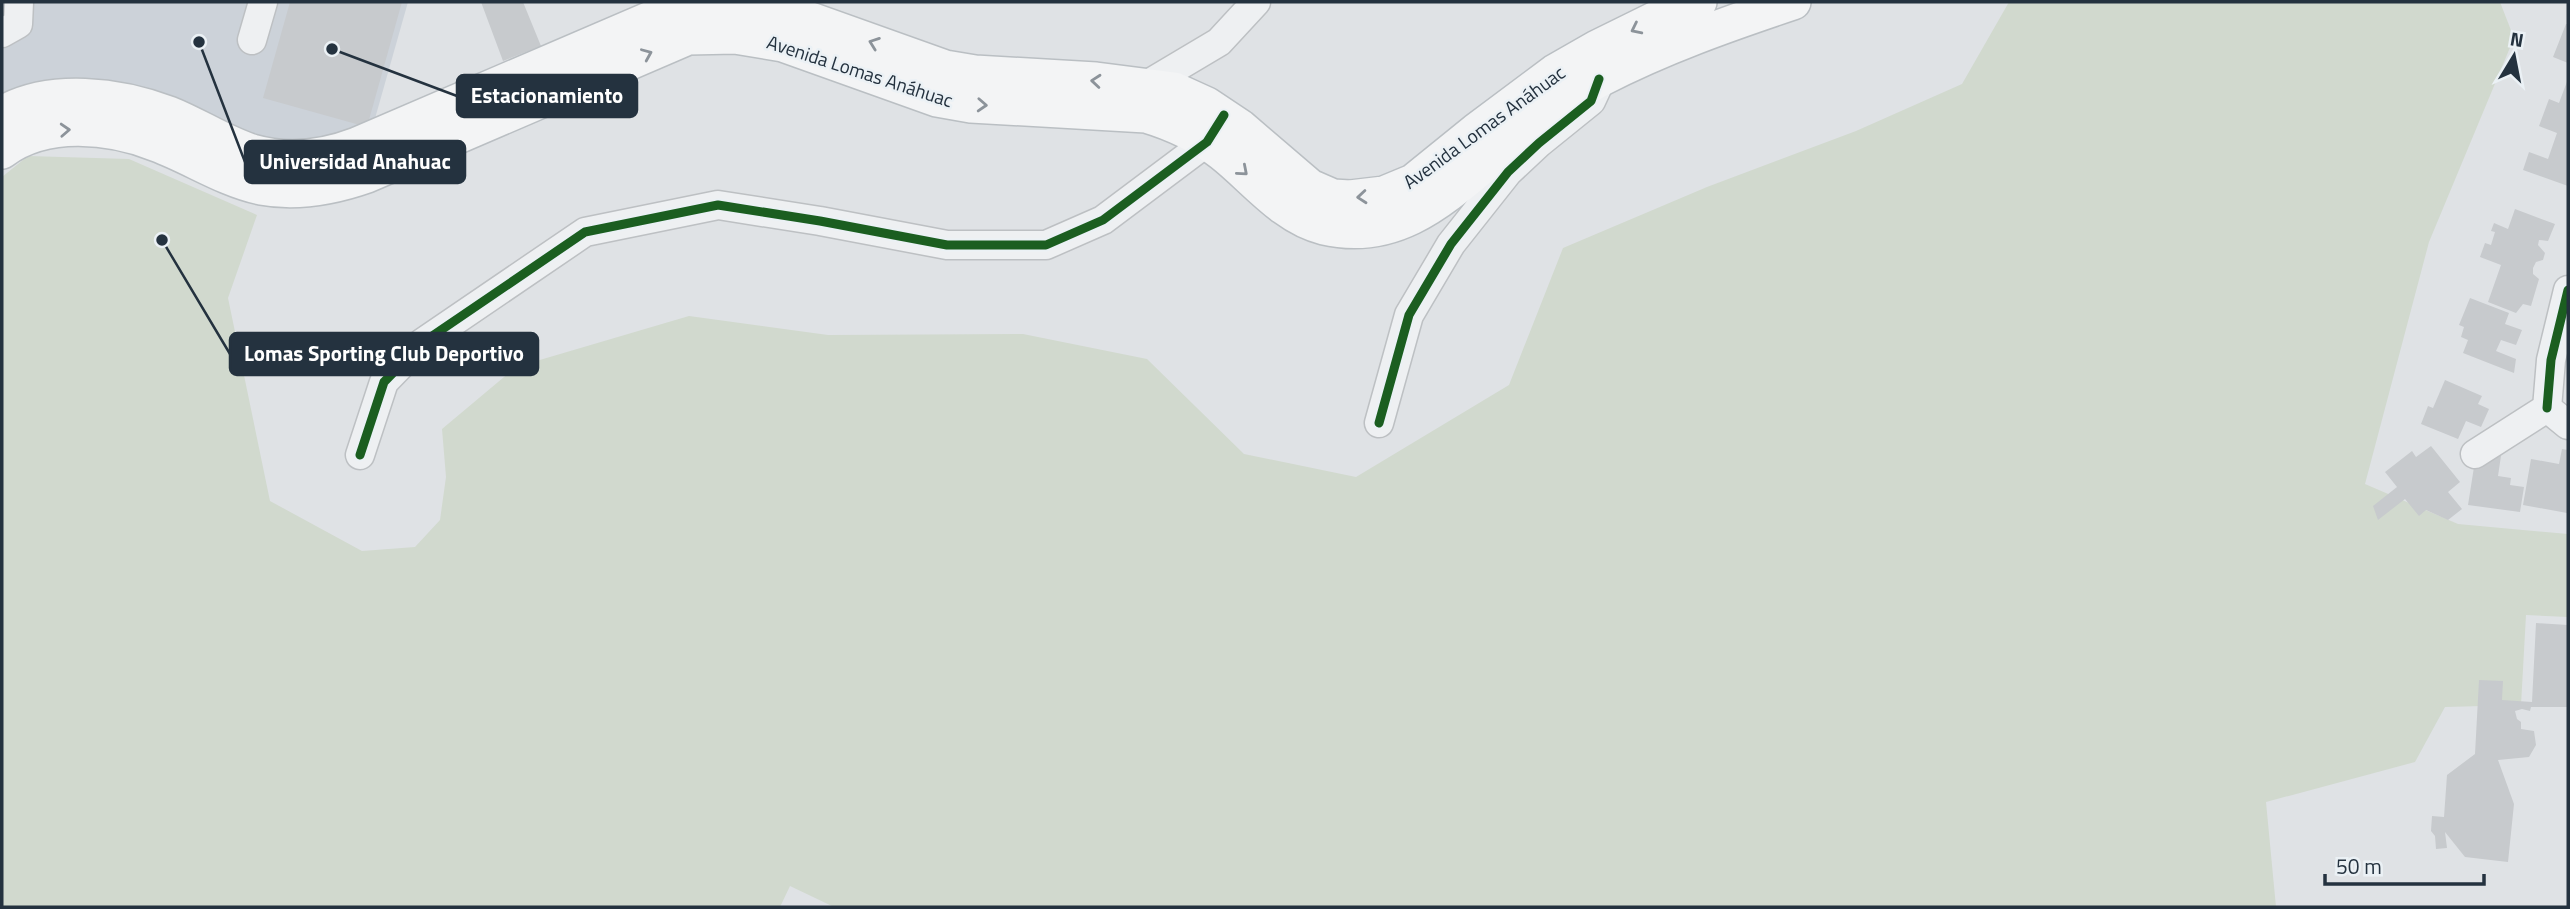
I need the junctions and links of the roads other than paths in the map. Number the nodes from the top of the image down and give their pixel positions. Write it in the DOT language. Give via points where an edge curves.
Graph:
graph roads {
  1 [pos="19,2"];
  2 [pos="263,2"];
  3 [pos="1256,2"];
  4 [pos="1699,2"];
  5 [pos="1793,2"];
  6 [pos="2,33"];
  7 [pos="253,40"];
  8 [pos="1599,79"];
  9 [pos="1146,101"];
  10 [pos="2,114"];
  11 [pos="1215,129"];
  12 [pos="2,151"];
  13 [pos="2568,290"];
  14 [pos="2558,417"];
  15 [pos="1379,423"];
  16 [pos="2475,454"];
  17 [pos="360,455"];
  1 -- 6 [label="street" via="19,24"];
  2 -- 7 [label="street"];
  3 -- 9 [label="street" via="1219,42"];
  4 -- 11 [label="main road, Avenida Lomas Anáhuac, one-way" via="1610,41 1555,72 1426,174 1384,194 1350,198 1322,194"];
  5 -- 8 [label="main road, Avenida Lomas Anáhuac" via="1671,46"];
  11 -- 8 [label="main road, Avenida Lomas Anáhuac, one-way" via="1293,215 1328,228 1370,229 1409,219 1435,205 1532,126"];
  8 -- 15 [label="street" via="1591,101 1508,172 1451,244 1409,315"];
  9 -- 10 [label="main road, Avenida Lomas Anáhuac, one-way" via="1096,80 945,68 791,13 709,4 681,6 322,156 286,158 252,152 169,115 116,100 60,98"];
  9 -- 11 [label="main road, Avenida Lomas Anáhuac" via="1174,90"];
  12 -- 9 [label="main road, Avenida Lomas Anáhuac, one-way" via="39,132 111,131 158,144 244,183 284,189 326,187 367,175 688,37 709,35 783,44 971,105"];
  11 -- 17 [label="street" via="1103,220 1046,245 947,245 718,205 585,232 422,343 384,382"];
  13 -- 14 [label="street" via="2551,360"];
  14 -- 16 [label="street"];
}
